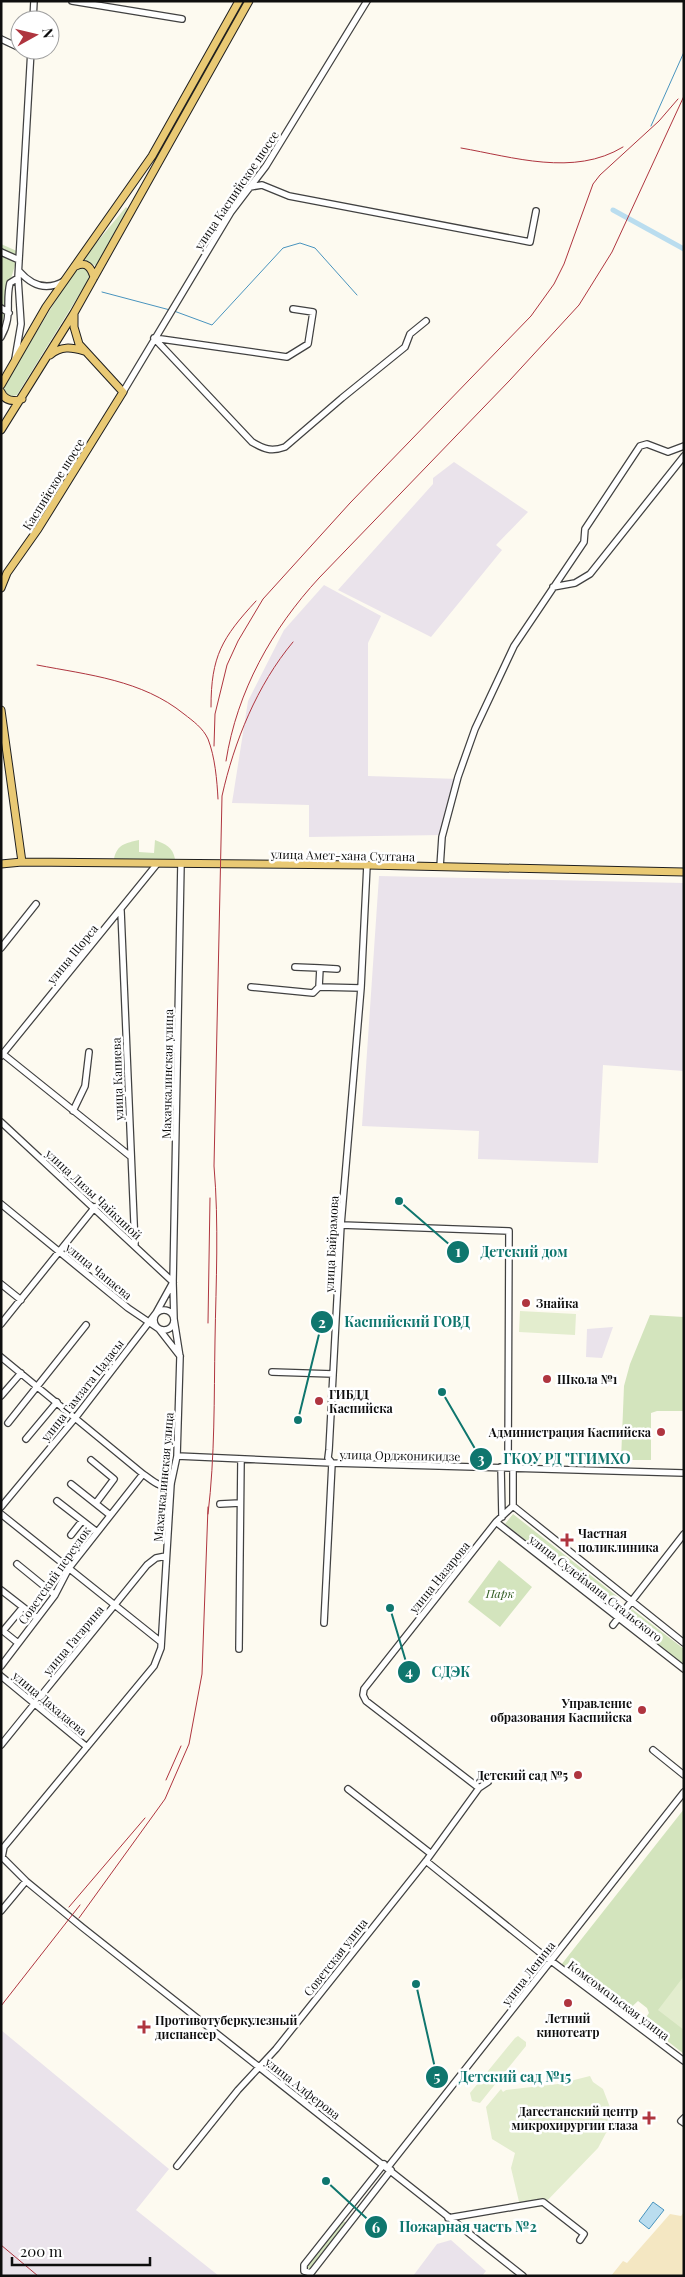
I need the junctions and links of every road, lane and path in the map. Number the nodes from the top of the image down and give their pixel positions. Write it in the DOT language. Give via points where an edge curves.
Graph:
graph roads {
  1 [pos="72,1"];
  2 [pos="239,1"];
  3 [pos="249,1"];
  4 [pos="367,1"];
  5 [pos="182,19"];
  6 [pos="31,60"];
  7 [pos="250,187"];
  8 [pos="536,211"];
  9 [pos="1,252"];
  10 [pos="19,260"];
  11 [pos="74,267"];
  12 [pos="19,274"];
  13 [pos="94,278"];
  14 [pos="66,280"];
  15 [pos="1,308"];
  16 [pos="293,309"];
  17 [pos="9,313"];
  18 [pos="74,313"];
  19 [pos="426,321"];
  20 [pos="1,337"];
  21 [pos="154,338"];
  22 [pos="84,352"];
  23 [pos="45,358"];
  24 [pos="14,362"];
  25 [pos="1,385"];
  26 [pos="1,392"];
  27 [pos="123,392"];
  28 [pos="22,399"];
  29 [pos="1,430"];
  30 [pos="684,446"];
  31 [pos="684,456"];
  32 [pos="553,587"];
  33 [pos="1,588"];
  34 [pos="1,710"];
  35 [pos="22,862"];
  36 [pos="181,863"];
  37 [pos="1,864"];
  38 [pos="157,864"];
  39 [pos="367,865"];
  40 [pos="440,868"];
  41 [pos="684,872"];
  42 [pos="36,904"];
  43 [pos="121,910"];
  44 [pos="1,948"];
  45 [pos="295,967"];
  46 [pos="320,968"];
  47 [pos="337,969"];
  48 [pos="251,987"];
  49 [pos="319,987"];
  50 [pos="361,988"];
  51 [pos="90,1052"];
  52 [pos="2,1055"];
  53 [pos="73,1111"];
  54 [pos="1,1122"];
  55 [pos="130,1156"];
  56 [pos="1,1204"];
  57 [pos="95,1208"];
  58 [pos="341,1225"];
  59 [pos="135,1246"];
  60 [pos="61,1253"];
  61 [pos="173,1282"];
  62 [pos="1,1284"];
  63 [pos="21,1300"];
  64 [pos="156,1313"];
  65 [pos="174,1319"];
  66 [pos="148,1322"];
  67 [pos="1,1324"];
  68 [pos="86,1325"];
  69 [pos="159,1329"];
  70 [pos="1,1357"];
  71 [pos="180,1357"];
  72 [pos="272,1372"];
  73 [pos="21,1373"];
  74 [pos="333,1374"];
  75 [pos="38,1387"];
  76 [pos="1,1396"];
  77 [pos="57,1402"];
  78 [pos="76,1417"];
  79 [pos="8,1423"];
  80 [pos="26,1439"];
  81 [pos="177,1456"];
  82 [pos="241,1459"];
  83 [pos="91,1460"];
  84 [pos="332,1463"];
  85 [pos="508,1467"];
  86 [pos="684,1473"];
  87 [pos="143,1474"];
  88 [pos="71,1484"];
  89 [pos="171,1484"];
  90 [pos="57,1501"];
  91 [pos="96,1503"];
  92 [pos="240,1503"];
  93 [pos="220,1504"];
  94 [pos="513,1506"];
  95 [pos="1,1507"];
  96 [pos="1,1514"];
  97 [pos="110,1515"];
  98 [pos="502,1517"];
  99 [pos="82,1522"];
  100 [pos="496,1522"];
  101 [pos="97,1532"];
  102 [pos="684,1534"];
  103 [pos="70,1536"];
  104 [pos="166,1556"];
  105 [pos="17,1564"];
  106 [pos="69,1568"];
  107 [pos="1,1590"];
  108 [pos="55,1595"];
  109 [pos="631,1602"];
  110 [pos="115,1605"];
  111 [pos="23,1607"];
  112 [pos="38,1618"];
  113 [pos="619,1618"];
  114 [pos="324,1623"];
  115 [pos="613,1625"];
  116 [pos="161,1642"];
  117 [pos="18,1643"];
  118 [pos="684,1643"];
  119 [pos="239,1650"];
  120 [pos="1,1666"];
  121 [pos="684,1669"];
  122 [pos="1,1676"];
  123 [pos="34,1702"];
  124 [pos="1,1745"];
  125 [pos="87,1747"];
  126 [pos="653,1750"];
  127 [pos="684,1775"];
  128 [pos="488,1782"];
  129 [pos="480,1788"];
  130 [pos="348,1790"];
  131 [pos="684,1792"];
  132 [pos="3,1846"];
  133 [pos="430,1853"];
  134 [pos="2,1857"];
  135 [pos="426,1861"];
  136 [pos="26,1881"];
  137 [pos="1,1911"];
  138 [pos="550,1960"];
  139 [pos="684,2061"];
  140 [pos="260,2067"];
  141 [pos="684,2118"];
  142 [pos="684,2123"];
  143 [pos="177,2166"];
  144 [pos="388,2167"];
  145 [pos="448,2218"];
  146 [pos="580,2240"];
  147 [pos="523,2276"];
  1 -- 5 [label="street"];
  2 -- 11 [label="main road" via="152,156"];
  3 -- 13 [label="main road"];
  4 -- 7 [label="street, улица Каспийское шоссе"];
  6 -- 10 [label="street"];
  7 -- 8 [label="street" via="262,185 289,196 530,242"];
  7 -- 21 [label="street, улица Каспийское шоссе" via="231,212"];
  9 -- 10 [label="street"];
  10 -- 12 [label="street"];
  11 -- 13 [label="main road" via="86,264 92,269"];
  11 -- 14 [label="main road"];
  12 -- 14 [label="street" via="34,285 44,287 54,287"];
  12 -- 17 [label="street" via="10,283 7,294"];
  12 -- 24 [label="street" via="21,324"];
  13 -- 18 [label="main road"];
  14 -- 24 [label="main road"];
  15 -- 17 [label="street"];
  16 -- 21 [label="street" via="313,312 308,344 287,357"];
  17 -- 20 [label="street"];
  18 -- 22 [label="main road" via="76,337"];
  18 -- 23 [label="main road"];
  19 -- 21 [label="street" via="410,334 405,347 285,448 275,450 264,449 252,442"];
  21 -- 27 [label="street, улица Каспийское шоссе"];
  22 -- 23 [label="main road" via="64,348"];
  22 -- 27 [label="main road"];
  23 -- 28 [label="main road"];
  24 -- 25 [label="main road"];
  26 -- 28 [label="main road" via="8,400"];
  27 -- 33 [label="main road, Каспийское шоссе" via="7,573"];
  28 -- 29 [label="main road"];
  30 -- 32 [label="street" via="668,452 646,444 640,446 585,529 584,542"];
  31 -- 32 [label="street" via="590,574 575,583"];
  32 -- 40 [label="street" via="514,646 475,730 442,837"];
  34 -- 35 [label="main road"];
  35 -- 37 [label="main road, улица Амет-хана Султана"];
  35 -- 38 [label="main road, улица Амет-хана Султана"];
  36 -- 38 [label="main road, улица Амет-хана Султана"];
  36 -- 39 [label="main road, улица Амет-хана Султана"];
  36 -- 61 [label="street, Махачкалинская улица"];
  38 -- 43 [label="street, улица Щорса"];
  39 -- 40 [label="main road, улица Амет-хана Султана"];
  39 -- 50 [label="street, улица Байрамова"];
  40 -- 41 [label="main road, улица Амет-хана Султана"];
  42 -- 44 [label="street"];
  43 -- 52 [label="street, улица Щорса"];
  43 -- 55 [label="street, улица Капиева"];
  45 -- 46 [label="street"];
  46 -- 47 [label="street"];
  46 -- 49 [label="street"];
  48 -- 49 [label="street" via="313,993"];
  49 -- 50 [label="street"];
  50 -- 58 [label="street, улица Байрамова"];
  51 -- 53 [label="street" via="85,1086"];
  52 -- 53 [label="street"];
  53 -- 55 [label="street"];
  54 -- 57 [label="street, улица Лизы Чайкиной"];
  55 -- 59 [label="street, улица Капиева"];
  56 -- 60 [label="street, улица Чапаева"];
  57 -- 59 [label="street, улица Лизы Чайкиной"];
  57 -- 60 [label="street"];
  58 -- 74 [label="street, улица Байрамова"];
  58 -- 85 [label="street" via="509,1231"];
  59 -- 61 [label="street, улица Лизы Чайкиной"];
  60 -- 63 [label="street"];
  60 -- 66 [label="street, улица Чапаева"];
  61 -- 64 [label="street, улица Гамзата Цадасы"];
  61 -- 65 [label="street, Махачкалинская улица"];
  62 -- 63 [label="street"];
  63 -- 67 [label="street"];
  64 -- 65 [label="street" via="168,1311"];
  64 -- 66 [label="street, улица Гамзата Цадасы"];
  64 -- 69 [label="street" via="154,1322"];
  65 -- 69 [label="street" via="168,1330"];
  65 -- 71 [label="street, Махачкалинская улица"];
  66 -- 69 [label="street, улица Чапаева"];
  66 -- 78 [label="street, улица Гамзата Цадасы"];
  68 -- 75 [label="street"];
  69 -- 71 [label="street, улица Чапаева"];
  70 -- 73 [label="street"];
  71 -- 81 [label="street, Махачкалинская улица"];
  72 -- 74 [label="street"];
  73 -- 75 [label="street"];
  73 -- 76 [label="street"];
  74 -- 84 [label="street, улица Байрамова" via="328,1458"];
  75 -- 77 [label="street"];
  75 -- 79 [label="street"];
  77 -- 78 [label="street"];
  77 -- 80 [label="street"];
  78 -- 87 [label="street"];
  78 -- 95 [label="street, улица Гамзата Цадасы"];
  81 -- 82 [label="street, улица Орджоникидзе"];
  81 -- 89 [label="street, Махачкалинская улица"];
  82 -- 84 [label="street, улица Орджоникидзе"];
  82 -- 92 [label="street"];
  83 -- 91 [label="street" via="114,1479"];
  84 -- 85 [label="street, улица Орджоникидзе"];
  84 -- 114 [label="street, улица Байрамова"];
  85 -- 86 [label="street, улица Орджоникидзе"];
  85 -- 94 [label="street"];
  85 -- 98 [label="street"];
  87 -- 89 [label="street" via="160,1486"];
  87 -- 97 [label="street, Советский переулок"];
  88 -- 91 [label="street"];
  89 -- 104 [label="street, Махачкалинская улица"];
  90 -- 99 [label="street"];
  91 -- 97 [label="street"];
  92 -- 93 [label="street"];
  92 -- 119 [label="street"];
  94 -- 98 [label="street, улица Назарова"];
  94 -- 109 [label="street, улица Сулеймана Стальского"];
  96 -- 106 [label="street"];
  97 -- 101 [label="street, Советский переулок"];
  98 -- 100 [label="street, улица Назарова"];
  99 -- 101 [label="street"];
  99 -- 103 [label="street"];
  100 -- 113 [label="street, улица Сулеймана Стальского"];
  100 -- 129 [label="street, улица Назарова" via="406,1634 364,1689 363,1695 366,1701"];
  101 -- 106 [label="street, Советский переулок"];
  102 -- 109 [label="street"];
  104 -- 110 [label="street, улица Гагарина" via="151,1562"];
  104 -- 116 [label="street, Махачкалинская улица"];
  105 -- 108 [label="street"];
  106 -- 108 [label="street, Советский переулок"];
  106 -- 110 [label="street"];
  107 -- 111 [label="street"];
  108 -- 112 [label="street, Советский переулок"];
  109 -- 113 [label="street"];
  109 -- 118 [label="street, улица Сулеймана Стальского"];
  110 -- 116 [label="street"];
  110 -- 123 [label="street, улица Гагарина"];
  111 -- 112 [label="street"];
  111 -- 117 [label="street" via="3,1631"];
  112 -- 117 [label="street, Советский переулок"];
  113 -- 115 [label="street"];
  113 -- 121 [label="street, улица Сулеймана Стальского"];
  116 -- 125 [label="street, Махачкалинская улица" via="154,1666"];
  117 -- 120 [label="street, Советский переулок"];
  122 -- 123 [label="street, улица Дахадаева"];
  123 -- 124 [label="street, улица Гагарина"];
  123 -- 125 [label="street, улица Дахадаева"];
  125 -- 132 [label="street, Махачкалинская улица"];
  126 -- 127 [label="street"];
  128 -- 129 [label="street, Советская улица"];
  129 -- 133 [label="street, Советская улица"];
  130 -- 133 [label="street"];
  131 -- 138 [label="street, улица Ленина"];
  132 -- 134 [label="street, Махачкалинская улица"];
  133 -- 135 [label="street, Советская улица"];
  134 -- 136 [label="street, улица Алферова"];
  135 -- 138 [label="street, Комсомольская улица"];
  135 -- 140 [label="street, Советская улица"];
  136 -- 137 [label="street"];
  136 -- 140 [label="street, улица Алферова"];
  138 -- 139 [label="street, Комсомольская улица"];
  138 -- 144 [label="street, улица Ленина"];
  140 -- 143 [label="street, Советская улица"];
  140 -- 144 [label="street, улица Алферова"];
  141 -- 142 [label="street" via="681,2121"];
  144 -- 144 [label="street, улица Ленина" via="304,2265 304,2272 311,2273"];
  144 -- 145 [label="street, улица Алферова"];
  145 -- 146 [label="street" via="542,2202 584,2234"];
  145 -- 147 [label="street, улица Алферова"];
}
